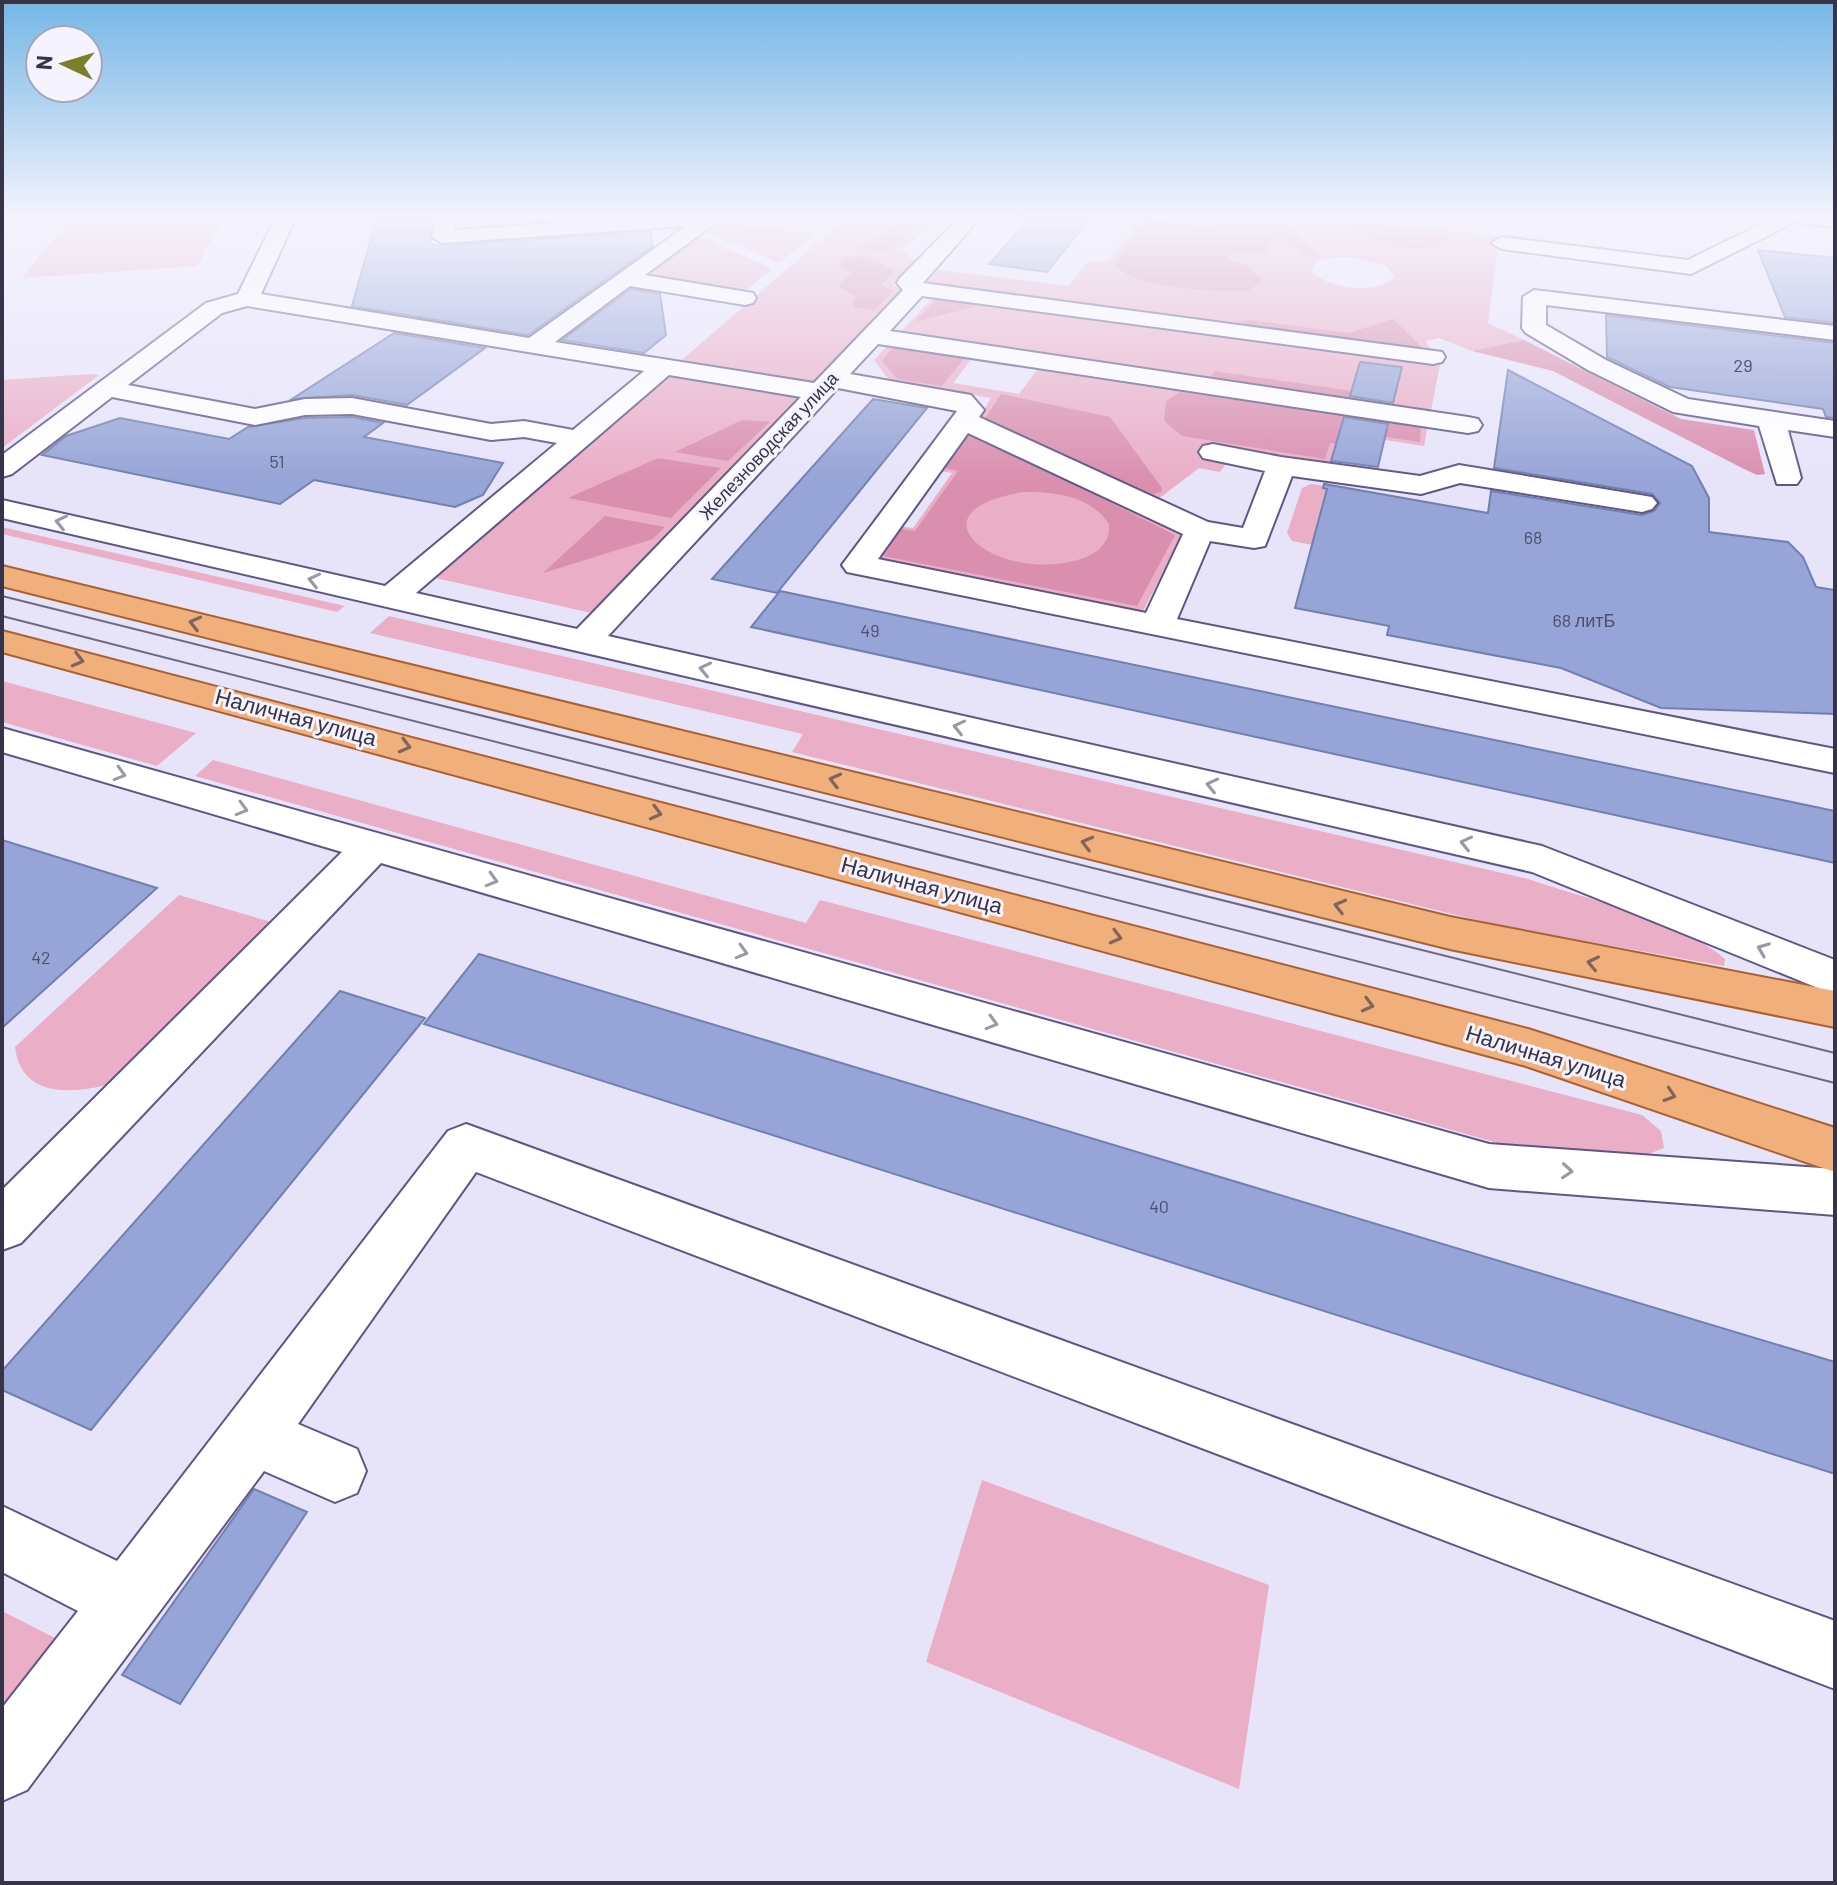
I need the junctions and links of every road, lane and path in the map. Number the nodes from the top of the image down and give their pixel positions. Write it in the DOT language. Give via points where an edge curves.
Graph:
graph roads {
  1 [pos="225,305"];
  2 [pos="282,305"];
  3 [pos="590,305"];
  4 [pos="902,305"];
  5 [pos="1038,305"];
  6 [pos="1534,305"];
  7 [pos="1601,305"];
  8 [pos="1835,333"];
  9 [pos="873,336"];
  10 [pos="532,347"];
  11 [pos="1433,357"];
  12 [pos="664,367"];
  13 [pos="825,385"];
  14 [pos="108,389"];
  15 [pos="1771,419"];
  16 [pos="965,421"];
  17 [pos="1468,425"];
  18 [pos="1835,429"];
  19 [pos="577,439"];
  20 [pos="1213,452"];
  21 [pos="1281,466"];
  22 [pos="2,468"];
  23 [pos="1787,478"];
  24 [pos="1642,503"];
  25 [pos="2,509"];
  26 [pos="1200,530"];
  27 [pos="2,576"];
  28 [pos="390,598"];
  29 [pos="1157,625"];
  30 [pos="2,641"];
  31 [pos="584,642"];
  32 [pos="2,740"];
  33 [pos="1835,761"];
  34 [pos="373,846"];
  35 [pos="1835,978"];
  36 [pos="1835,1009"];
  37 [pos="1835,1150"];
  38 [pos="1835,1192"];
  39 [pos="2,1226"];
  40 [pos="253,1436"];
  41 [pos="335,1471"];
  42 [pos="2,1538"];
  43 [pos="126,1600"];
  44 [pos="1835,1655"];
  45 [pos="2,1765"];
  1 -- 14 [label="street" via="214,308"];
  2 -- 10 [label="street"];
  3 -- 10 [label="street"];
  4 -- 9 [label="street, Железноводская улица"];
  5 -- 11 [label="street"];
  6 -- 15 [label="street" via="1534,328 1682,406"];
  7 -- 8 [label="street"];
  9 -- 13 [label="street, Железноводская улица"];
  9 -- 17 [label="street"];
  10 -- 12 [label="street"];
  12 -- 13 [label="street"];
  12 -- 19 [label="street"];
  13 -- 16 [label="street" via="962,401 971,410"];
  13 -- 31 [label="street, Железноводская улица"];
  14 -- 19 [label="street" via="255,417 305,407 352,406 491,432 524,429"];
  14 -- 22 [label="street"];
  15 -- 18 [label="street"];
  15 -- 23 [label="street"];
  16 -- 26 [label="street"];
  16 -- 29 [label="street" via="858,565"];
  19 -- 28 [label="street"];
  20 -- 21 [label="street"];
  21 -- 24 [label="street" via="1421,485 1461,467"];
  21 -- 26 [label="street" via="1254,539"];
  28 -- 25 [label="street, one-way"];
  26 -- 29 [label="street"];
  36 -- 27 [label="main road, one-way" via="1450,933"];
  28 -- 31 [label="street"];
  29 -- 33 [label="street"];
  30 -- 37 [label="main road, Наличная улица, one-way" via="1528,1048"];
  35 -- 31 [label="street, one-way" via="1542,860"];
  32 -- 34 [label="street, one-way"];
  34 -- 38 [label="street, one-way" via="1489,1166"];
  34 -- 39 [label="street"];
  40 -- 41 [label="street"];
  40 -- 43 [label="street"];
  40 -- 44 [label="street" via="466,1146"];
  42 -- 43 [label="street"];
  43 -- 45 [label="street"];
}
